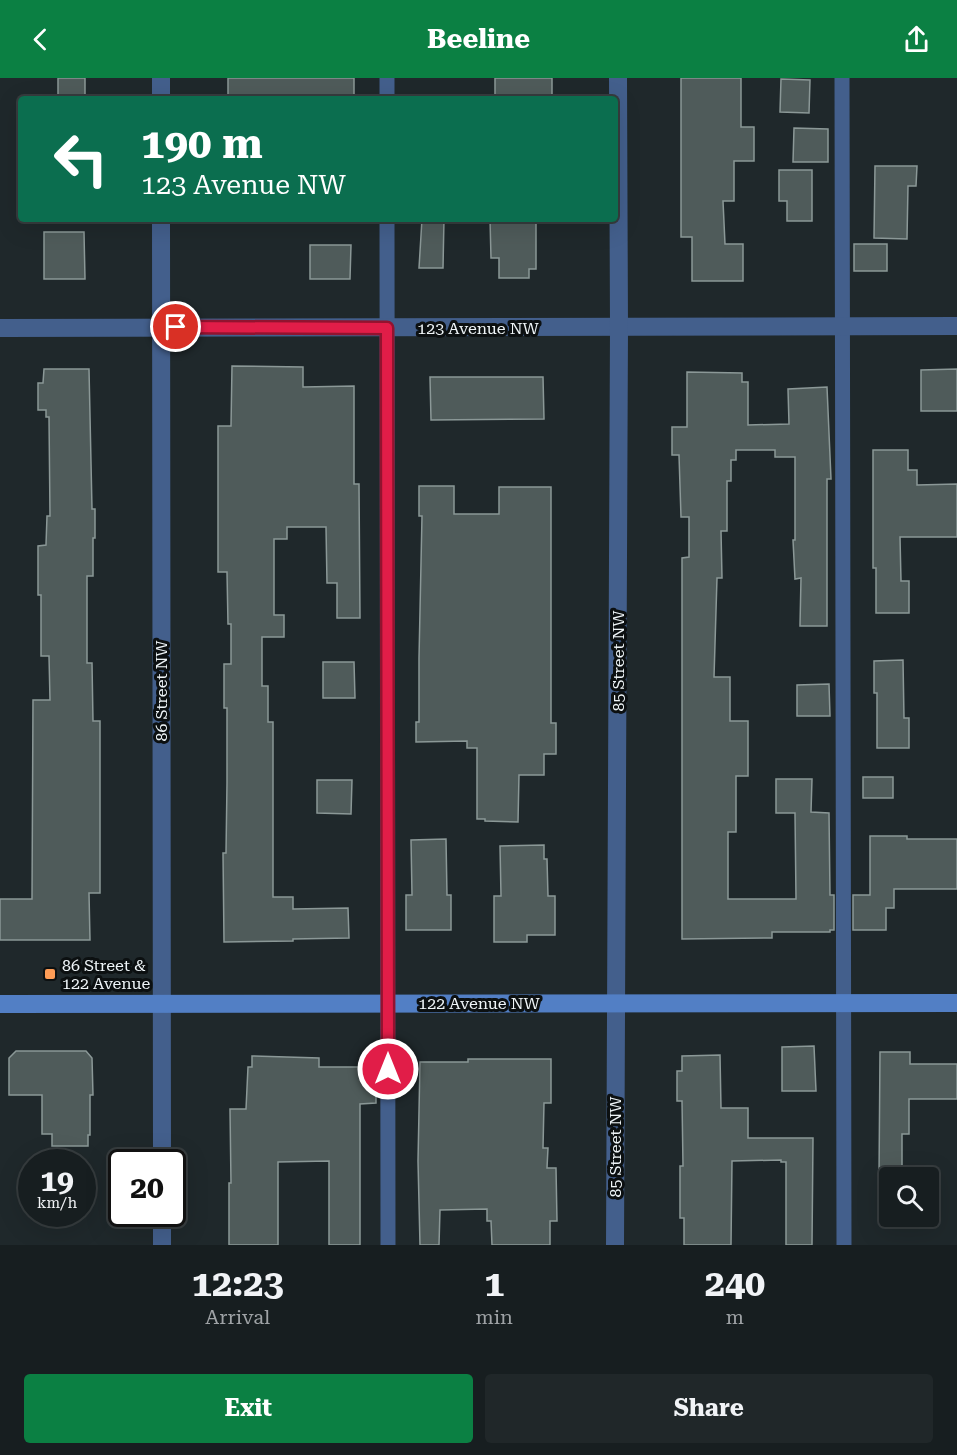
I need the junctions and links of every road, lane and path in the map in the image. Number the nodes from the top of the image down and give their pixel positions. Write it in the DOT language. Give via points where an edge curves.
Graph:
graph roads {
  1 [pos="161,78"];
  2 [pos="387,78"];
  3 [pos="618,78"];
  4 [pos="842,78"];
  5 [pos="161,96"];
  6 [pos="387,96"];
  7 [pos="161,222"];
  8 [pos="387,222"];
  9 [pos="957,326"];
  10 [pos="0,327"];
  11 [pos="161,327"];
  12 [pos="620,327"];
  13 [pos="841,327"];
  14 [pos="387,328"];
  15 [pos="616,1002"];
  16 [pos="844,1002"];
  17 [pos="162,1003"];
  18 [pos="957,1003"];
  19 [pos="0,1004"];
  20 [pos="388,1004"];
  21 [pos="162,1149"];
  22 [pos="162,1227"];
  23 [pos="162,1245"];
  24 [pos="388,1245"];
  25 [pos="615,1245"];
  26 [pos="844,1245"];
  1 -- 5 [label="street"];
  2 -- 6 [label="lane"];
  3 -- 12 [label="street, 85 Street NW"];
  4 -- 13 [label="lane"];
  7 -- 11 [label="street, 86 Street NW"];
  8 -- 14 [label="lane"];
  9 -- 13 [label="street, 123 Avenue NW"];
  10 -- 11 [label="street, 123 Avenue NW"];
  11 -- 14 [label="street, 123 Avenue NW"];
  11 -- 17 [label="street, 86 Street NW"];
  12 -- 13 [label="street, 123 Avenue NW"];
  12 -- 14 [label="street, 123 Avenue NW"];
  12 -- 15 [label="street, 85 Street NW"];
  13 -- 16 [label="lane"];
  14 -- 20 [label="lane"];
  15 -- 16 [label="street, 122 Avenue NW"];
  15 -- 20 [label="street, 122 Avenue NW"];
  15 -- 25 [label="street, 85 Street NW"];
  16 -- 18 [label="street, 122 Avenue NW"];
  16 -- 26 [label="lane"];
  17 -- 19 [label="street, 122 Avenue NW"];
  17 -- 20 [label="street, 122 Avenue NW"];
  17 -- 21 [label="street, 86 Street NW"];
  20 -- 24 [label="lane"];
  22 -- 23 [label="street"];
}
